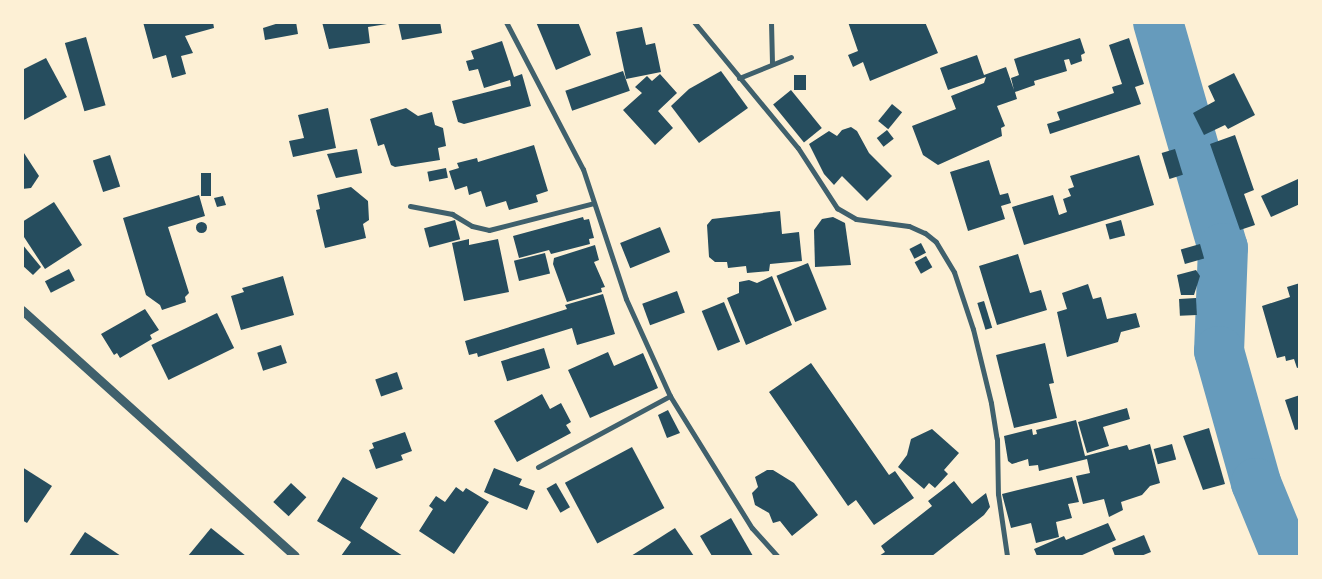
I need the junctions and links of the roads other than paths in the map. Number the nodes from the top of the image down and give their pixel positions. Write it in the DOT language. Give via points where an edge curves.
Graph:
graph roads {
  1 [pos="506,22"];
  2 [pos="694,22"];
  3 [pos="771,22"];
  4 [pos="791,57"];
  5 [pos="772,63"];
  6 [pos="739,78"];
  7 [pos="594,203"];
  8 [pos="410,206"];
  9 [pos="22,310"];
  10 [pos="670,396"];
  11 [pos="538,467"];
  12 [pos="295,556"];
  13 [pos="777,556"];
  14 [pos="1007,556"];
  1 -- 7 [label="street" via="583,169"];
  2 -- 6 [label="street"];
  3 -- 5 [label="street"];
  4 -- 5 [label="street"];
  5 -- 6 [label="street"];
  6 -- 14 [label="street" via="798,148 837,208 856,219 910,226 925,233 936,242 954,272 973,330 992,412"];
  7 -- 8 [label="street" via="490,230 472,226 452,214"];
  7 -- 10 [label="street" via="626,299"];
  9 -- 12 [label="street"];
  10 -- 11 [label="street"];
  10 -- 13 [label="street" via="752,528"];
}
